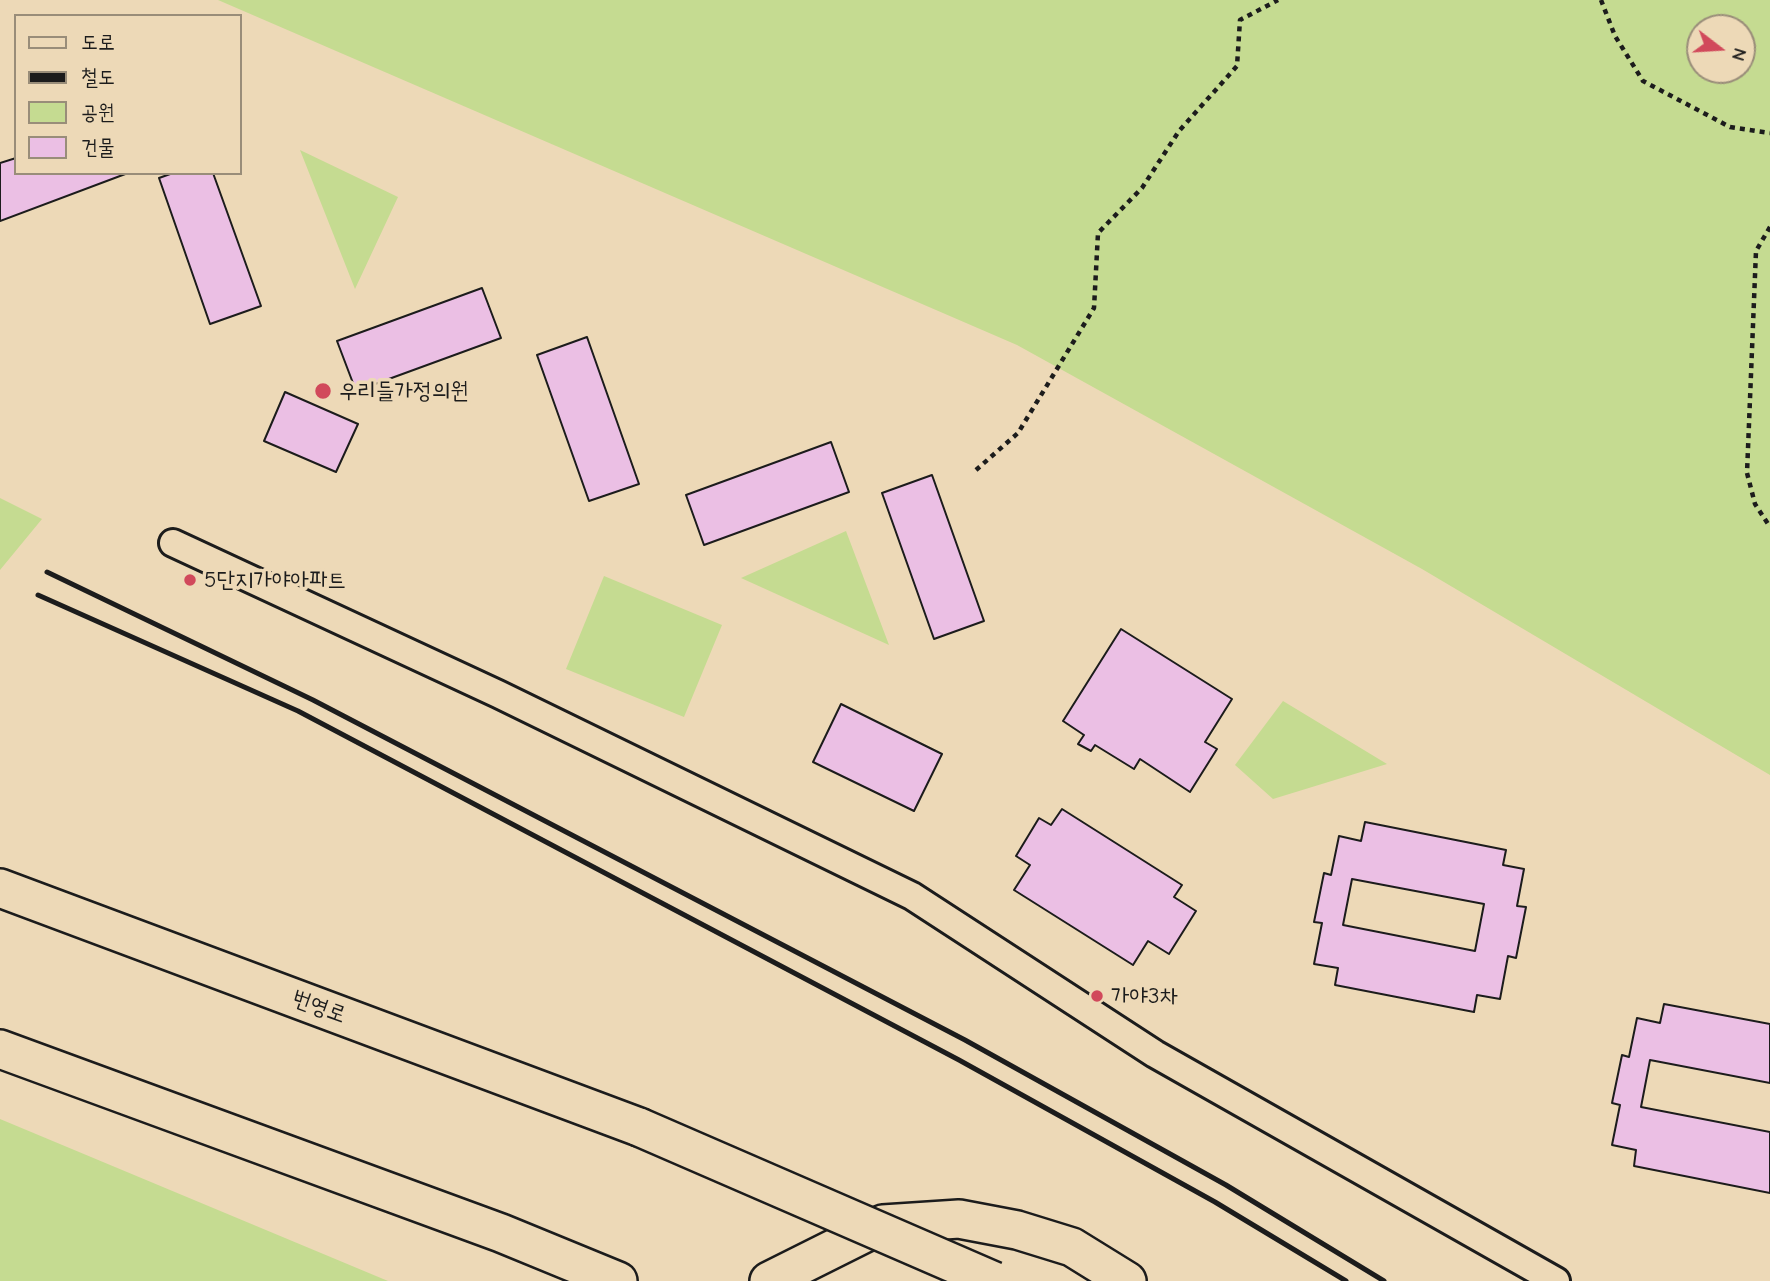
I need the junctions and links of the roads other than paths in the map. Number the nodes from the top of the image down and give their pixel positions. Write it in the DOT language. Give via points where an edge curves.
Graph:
graph roads {
  1 [pos="173,543"];
  2 [pos="0,888"];
  3 [pos="0,1049"];
  4 [pos="618,1281"];
  5 [pos="769,1281"];
  6 [pos="995,1281"];
  7 [pos="1127,1281"];
  8 [pos="1556,1281"];
  1 -- 8 [label="street" via="498,694 912,896 1155,1054"];
  2 -- 6 [label="street, 번영로, bridge" via="639,1126"];
  3 -- 4 [label="street" via="501,1233"];
  5 -- 7 [label="street" via="883,1224 959,1219 1072,1247"];
}
